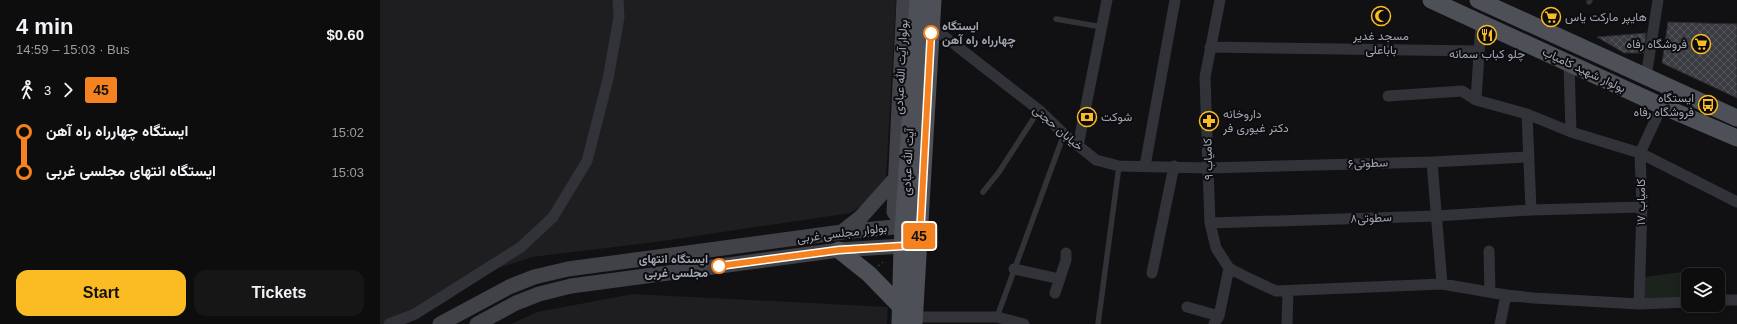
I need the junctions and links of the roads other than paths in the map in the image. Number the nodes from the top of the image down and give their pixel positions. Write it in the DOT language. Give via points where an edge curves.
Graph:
graph roads {
  1 [pos="618,0"];
  2 [pos="904,0"];
  3 [pos="918,0"];
  4 [pos="933,0"];
  5 [pos="1106,0"];
  6 [pos="1175,0"];
  7 [pos="1220,0"];
  8 [pos="1431,0"];
  9 [pos="1658,0"];
  10 [pos="1485,2"];
  11 [pos="1056,19"];
  12 [pos="1481,23"];
  13 [pos="931,26"];
  14 [pos="1102,27"];
  15 [pos="1210,47"];
  16 [pos="1479,51"];
  17 [pos="1569,64"];
  18 [pos="1646,77"];
  19 [pos="1388,96"];
  20 [pos="1476,100"];
  21 [pos="1662,106"];
  22 [pos="1038,110"];
  23 [pos="1527,114"];
  24 [pos="1737,118"];
  25 [pos="1571,132"];
  26 [pos="1064,134"];
  27 [pos="1737,138"];
  28 [pos="1078,146"];
  29 [pos="1640,153"];
  30 [pos="1528,157"];
  31 [pos="1432,162"];
  32 [pos="1119,166"];
  33 [pos="1144,166"];
  34 [pos="1174,166"];
  35 [pos="1208,168"];
  36 [pos="894,180"];
  37 [pos="983,192"];
  38 [pos="1737,202"];
  39 [pos="1642,207"];
  40 [pos="1531,210"];
  41 [pos="1436,216"];
  42 [pos="1210,223"];
  43 [pos="904,226"];
  44 [pos="842,232"];
  45 [pos="920,236"];
  46 [pos="902,246"];
  47 [pos="839,250"];
  48 [pos="1489,252"];
  49 [pos="1066,253"];
  50 [pos="1229,268"];
  51 [pos="1014,269"];
  52 [pos="1152,273"];
  53 [pos="1060,279"];
  54 [pos="1442,284"];
  55 [pos="1288,291"];
  56 [pos="1490,292"];
  57 [pos="1055,293"];
  58 [pos="1506,295"];
  59 [pos="1725,300"];
  60 [pos="1737,300"];
  61 [pos="1681,302"];
  62 [pos="1640,304"];
  63 [pos="901,307"];
  64 [pos="1188,307"];
  65 [pos="997,317"];
  66 [pos="1216,320"];
  67 [pos="910,322"];
  68 [pos="390,324"];
  69 [pos="440,324"];
  70 [pos="477,324"];
  71 [pos="1024,324"];
  72 [pos="1098,324"];
  73 [pos="1287,324"];
  74 [pos="1500,324"];
  1 -- 68 [label="street" via="619,17 608,79 587,161 553,217 521,247 414,314"];
  2 -- 36 [label="main road, بولوار آیت الله عبادی"];
  3 -- 43 [label="main road, آیت الله عبادی"];
  4 -- 13 [label="main road, آیت الله عبادی"];
  5 -- 14 [label="street"];
  6 -- 33 [label="street"];
  7 -- 15 [label="street, کامیاب ۹"];
  8 -- 12 [label="main road, بولوار شهید کامیاب"];
  9 -- 18 [label="street"];
  10 -- 18 [label="main road, بولوار شهید کامیاب"];
  11 -- 14 [label="lane"];
  12 -- 16 [label="street"];
  12 -- 17 [label="main road, بولوار شهید کامیاب"];
  13 -- 22 [label="street, خیابان حجتی"];
  13 -- 45 [label="main road, آیت الله عبادی"];
  14 -- 28 [label="street"];
  15 -- 16 [label="street"];
  15 -- 35 [label="street, کامیاب ۹" via="1205,77"];
  16 -- 20 [label="street"];
  17 -- 21 [label="main road, بولوار شهید کامیاب"];
  17 -- 25 [label="street"];
  18 -- 24 [label="main road, بولوار شهید کامیاب"];
  19 -- 20 [label="street" via="1462,91"];
  20 -- 23 [label="street"];
  21 -- 27 [label="main road, بولوار شهید کامیاب"];
  21 -- 29 [label="street, کامیاب ۱۷"];
  22 -- 26 [label="street, خیابان حجتی"];
  22 -- 37 [label="lane" via="999,172"];
  23 -- 25 [label="street"];
  23 -- 30 [label="street"];
  25 -- 29 [label="street"];
  26 -- 28 [label="street, خیابان حجتی"];
  26 -- 51 [label="lane"];
  28 -- 32 [label="street, خیابان حجتی" via="1096,160"];
  29 -- 38 [label="street"];
  29 -- 39 [label="street, کامیاب ۱۷"];
  30 -- 31 [label="street, سطوتی۶"];
  30 -- 40 [label="street"];
  31 -- 35 [label="street, سطوتی۶"];
  31 -- 41 [label="street"];
  32 -- 33 [label="street, خیابان حجتی"];
  32 -- 72 [label="lane"];
  33 -- 34 [label="street, خیابان حجتی"];
  34 -- 35 [label="street, خیابان حجتی"];
  34 -- 52 [label="street"];
  35 -- 42 [label="street, کامیاب ۹"];
  36 -- 43 [label="main road, بولوار آیت الله عبادی" via="894,212"];
  36 -- 44 [label="main road" via="861,217"];
  39 -- 40 [label="street, سطوتی۸"];
  39 -- 62 [label="street, کامیاب ۱۷"];
  40 -- 41 [label="street, سطوتی۸"];
  41 -- 42 [label="street, سطوتی۸"];
  41 -- 54 [label="street"];
  42 -- 50 [label="street, کامیاب ۹" via="1216,248"];
  43 -- 44 [label="main road, بولوار مجلسی غربی"];
  43 -- 45 [label="main road, بولوار مجلسی غربی"];
  43 -- 46 [label="main road, آیت الله عبادی"];
  44 -- 69 [label="main road, بولوار مجلسی غربی" via="568,269 534,277 509,287"];
  45 -- 46 [label="main road, بولوار مجلسی غربی"];
  45 -- 67 [label="main road, آیت الله عبادی"];
  46 -- 47 [label="main road, بولوار مجلسی غربی"];
  46 -- 63 [label="main road, آیت الله عبادی"];
  47 -- 63 [label="main road" via="869,274"];
  47 -- 70 [label="main road, بولوار مجلسی غربی" via="571,286 516,303"];
  48 -- 56 [label="street"];
  49 -- 53 [label="street"];
  50 -- 55 [label="street" via="1276,291"];
  50 -- 66 [label="street"];
  51 -- 53 [label="street"];
  51 -- 65 [label="lane"];
  53 -- 57 [label="street"];
  54 -- 55 [label="street"];
  54 -- 56 [label="street"];
  55 -- 73 [label="street"];
  56 -- 58 [label="street"];
  58 -- 62 [label="street"];
  58 -- 74 [label="street"];
  59 -- 60 [label="street"];
  61 -- 62 [label="street"];
  63 -- 67 [label="main road, آیت الله عبادی"];
  64 -- 66 [label="street"];
  65 -- 67 [label="street"];
  65 -- 71 [label="street"];
}
